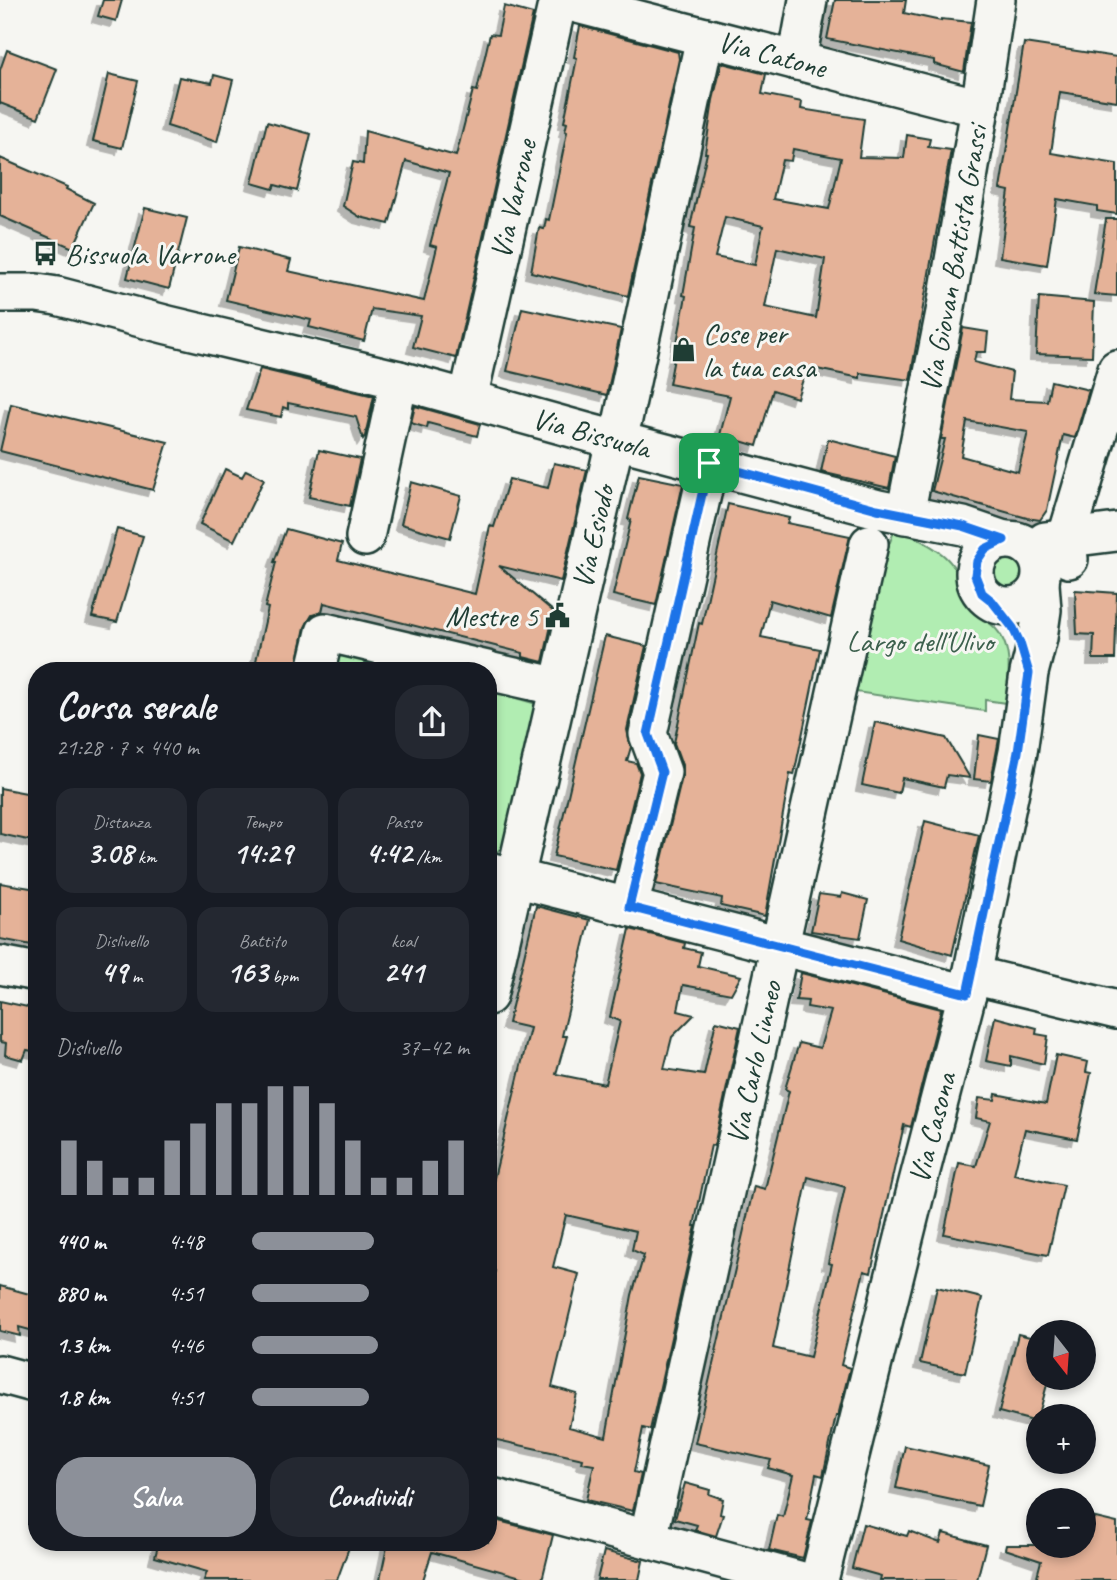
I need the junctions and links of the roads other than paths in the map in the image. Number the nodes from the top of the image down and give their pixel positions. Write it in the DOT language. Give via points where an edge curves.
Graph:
graph roads {
  1 [pos="560,0"];
  2 [pos="808,0"];
  3 [pos="996,0"];
  4 [pos="705,37"];
  5 [pos="797,61"];
  6 [pos="980,108"];
  7 [pos="0,293"];
  8 [pos="1117,369"];
  9 [pos="399,380"];
  10 [pos="468,398"];
  11 [pos="616,440"];
  12 [pos="709,463"];
  13 [pos="905,515"];
  14 [pos="1117,532"];
  15 [pos="365,537"];
  16 [pos="1010,540"];
  17 [pos="869,544"];
  18 [pos="1117,544"];
  19 [pos="1054,565"];
  20 [pos="984,592"];
  21 [pos="318,662"];
  22 [pos="454,662"];
  23 [pos="497,672"];
  24 [pos="1029,673"];
  25 [pos="559,687"];
  26 [pos="502,874"];
  27 [pos="629,907"];
  28 [pos="497,918"];
  29 [pos="779,945"];
  30 [pos="0,965"];
  31 [pos="28,970"];
  32 [pos="970,985"];
  33 [pos="1117,1010"];
  34 [pos="0,1374"];
  35 [pos="28,1382"];
  36 [pos="497,1498"];
  37 [pos="648,1539"];
  38 [pos="799,1580"];
  39 [pos="819,1580"];
  1 -- 4 [label="street, Via Catone"];
  1 -- 10 [label="street, Via Varrone"];
  2 -- 5 [label="street"];
  3 -- 6 [label="street, Via Giovan Battista Grassi"];
  4 -- 5 [label="street, Via Catone"];
  4 -- 11 [label="street, Via Esiodo"];
  5 -- 6 [label="street, Via Catone"];
  6 -- 13 [label="street, Via Giovan Battista Grassi"];
  7 -- 9 [label="street, Via Bissuola" via="57,296"];
  8 -- 19 [label="street, Via Casona"];
  9 -- 10 [label="street, Via Bissuola"];
  9 -- 15 [label="street"];
  10 -- 11 [label="street, Via Bissuola"];
  11 -- 12 [label="street, Via Bissuola"];
  11 -- 25 [label="street, Via Esiodo"];
  12 -- 13 [label="street, Via Bissuola"];
  12 -- 27 [label="street" via="648,734 662,772"];
  13 -- 16 [label="street, Via Bissuola"];
  13 -- 20 [label="street, Via Bissuola" via="955,547"];
  14 -- 19 [label="street, Via Bissuola"];
  16 -- 19 [label="street, Via Bissuola"];
  16 -- 20 [label="street" via="991,545 981,554 975,568"];
  17 -- 29 [label="street, Via Carlo Linneo"];
  18 -- 19 [label="street, Via Bissuola"];
  19 -- 20 [label="street" via="1024,602 1008,606"];
  19 -- 24 [label="street, Via Casona"];
  20 -- 24 [label="street, Via Casona" via="1013,628"];
  21 -- 22 [label="street" via="325,632"];
  23 -- 25 [label="street"];
  24 -- 32 [label="street, Via Casona" via="1018,752"];
  25 -- 26 [label="street, Via Esiodo"];
  26 -- 27 [label="street"];
  26 -- 28 [label="street, Via Esiodo"];
  27 -- 29 [label="street"];
  29 -- 32 [label="street"];
  29 -- 37 [label="street, Via Carlo Linneo"];
  30 -- 31 [label="street"];
  32 -- 33 [label="street"];
  32 -- 39 [label="street, Via Casona"];
  34 -- 35 [label="street"];
  36 -- 37 [label="street"];
  37 -- 38 [label="street"];
}
